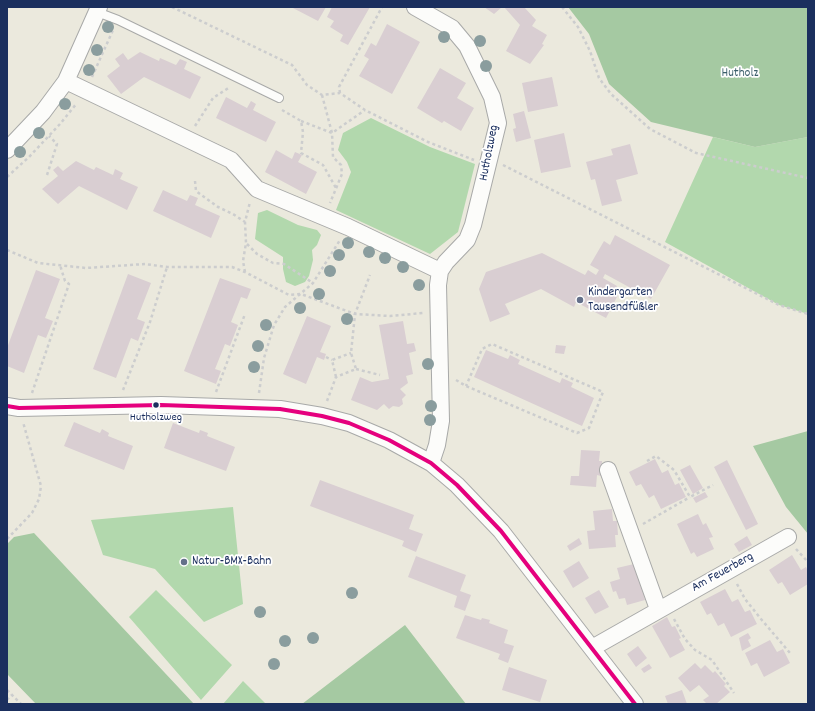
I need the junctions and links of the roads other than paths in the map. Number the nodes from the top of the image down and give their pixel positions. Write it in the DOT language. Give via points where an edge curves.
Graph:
graph roads {
  1 [pos="416,7"];
  2 [pos="98,9"];
  3 [pos="66,81"];
  4 [pos="279,98"];
  5 [pos="7,150"];
  6 [pos="440,271"];
  7 [pos="17,407"];
  8 [pos="431,463"];
  9 [pos="608,470"];
  10 [pos="788,537"];
  11 [pos="662,607"];
  12 [pos="592,648"];
  13 [pos="635,704"];
  1 -- 6 [label="street, Hutholzweg" via="452,28 467,46 492,98 498,123 473,225 466,240"];
  2 -- 3 [label="street"];
  2 -- 4 [label="lane"];
  3 -- 5 [label="street" via="43,112"];
  3 -- 6 [label="street" via="231,160 257,189 348,227"];
  6 -- 8 [label="street" via="440,422 437,445"];
  7 -- 8 [label="street" via="211,406 280,409 322,416 349,424 390,440"];
  8 -- 12 [label="street" via="457,485 501,531"];
  9 -- 11 [label="street" via="629,531"];
  10 -- 11 [label="street, Am Feuerberg"];
  11 -- 12 [label="street, Am Feuerberg"];
  12 -- 13 [label="street"];
}
